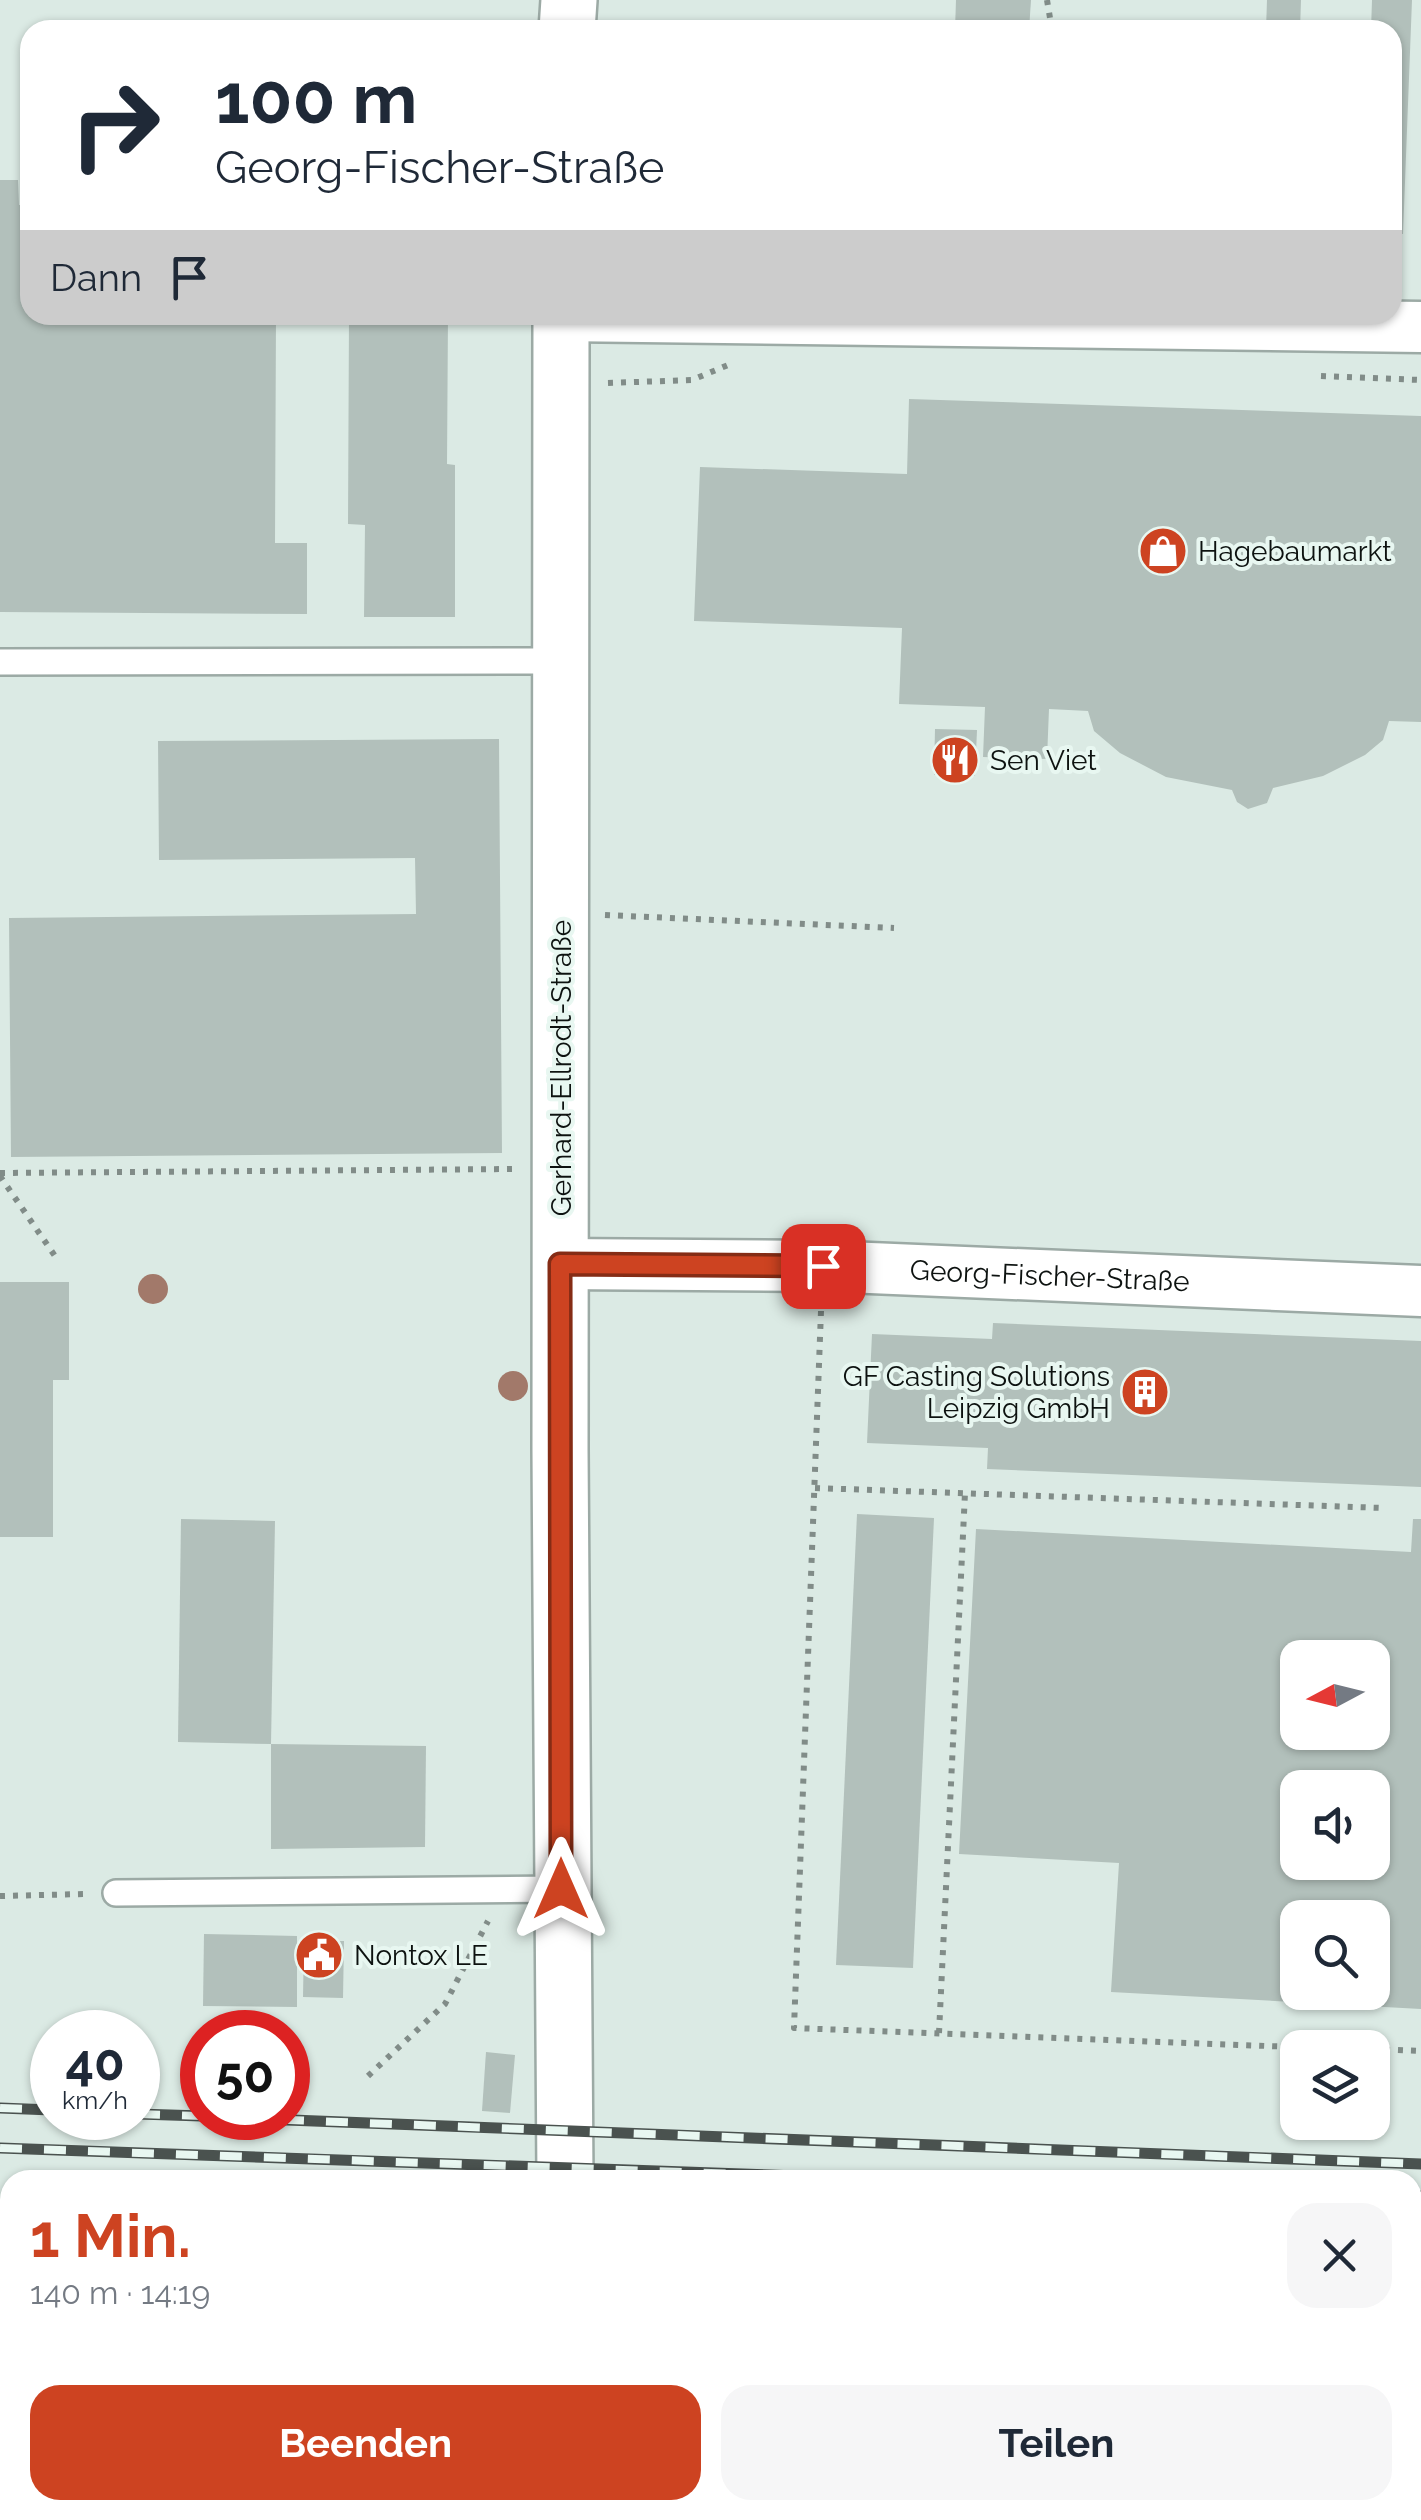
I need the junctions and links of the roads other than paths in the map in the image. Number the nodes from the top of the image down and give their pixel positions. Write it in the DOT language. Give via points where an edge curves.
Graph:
graph roads {
  1 [pos="561,325"];
  2 [pos="1265,325"];
  3 [pos="1421,327"];
  4 [pos="564,661"];
  5 [pos="0,662"];
  6 [pos="560,1264"];
  7 [pos="1421,1291"];
  8 [pos="561,1889"];
  9 [pos="116,1893"];
  10 [pos="565,2170"];
  1 -- 4 [label="main road, Gerhard-Ellrodt-Straße"];
  2 -- 3 [label="street"];
  4 -- 5 [label="lane"];
  4 -- 6 [label="main road, Gerhard-Ellrodt-Straße"];
  6 -- 7 [label="street, Georg-Fischer-Straße" via="823,1266"];
  6 -- 8 [label="main road, Gerhard-Ellrodt-Straße"];
  8 -- 9 [label="lane"];
  8 -- 10 [label="main road, Gerhard-Ellrodt-Straße"];
}
